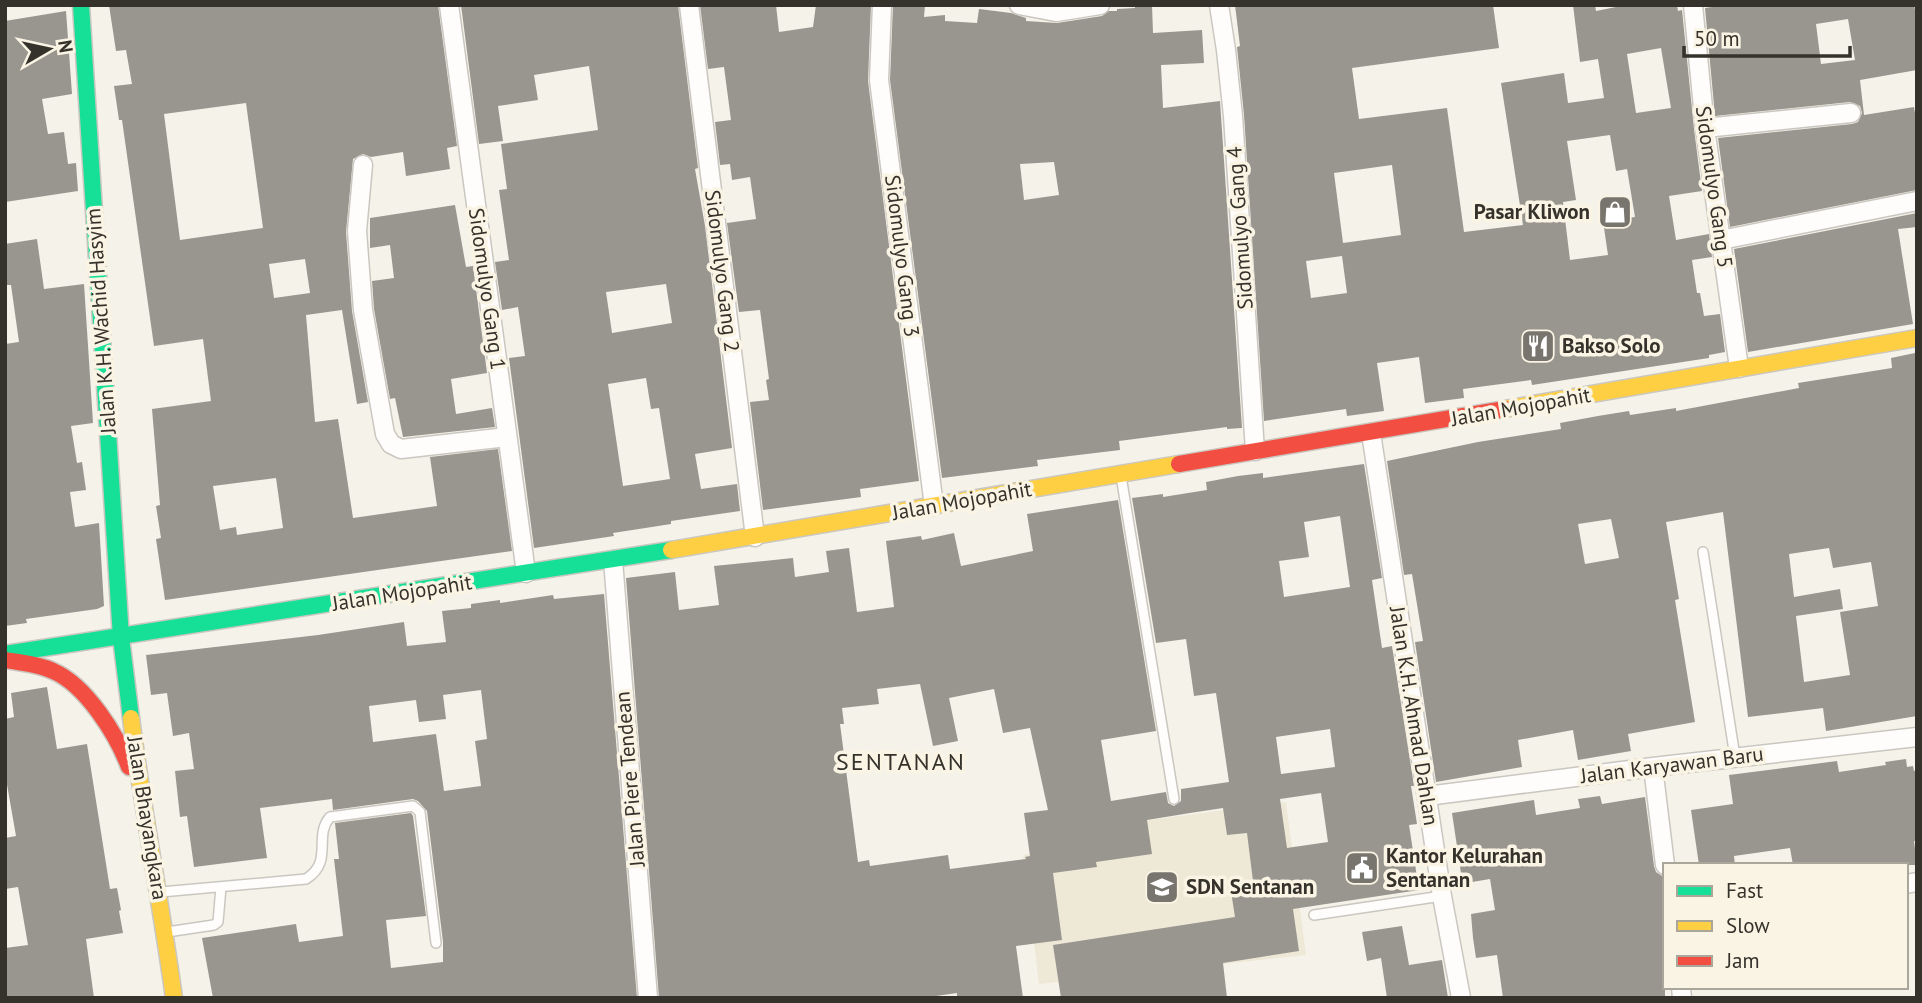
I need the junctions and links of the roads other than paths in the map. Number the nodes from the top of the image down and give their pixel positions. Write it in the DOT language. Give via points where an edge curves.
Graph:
graph roads {
  1 [pos="81,5"];
  2 [pos="449,5"];
  3 [pos="689,5"];
  4 [pos="882,5"];
  5 [pos="1019,5"];
  6 [pos="1100,5"];
  7 [pos="1219,5"];
  8 [pos="1693,5"];
  9 [pos="1851,113"];
  10 [pos="1705,128"];
  11 [pos="363,165"];
  12 [pos="1917,201"];
  13 [pos="1721,240"];
  14 [pos="1917,338"];
  15 [pos="1739,368"];
  16 [pos="1371,433"];
  17 [pos="507,437"];
  18 [pos="1255,451"];
  19 [pos="1120,474"];
  20 [pos="934,506"];
  21 [pos="755,537"];
  22 [pos="1703,552"];
  23 [pos="612,560"];
  24 [pos="526,573"];
  25 [pos="121,638"];
  26 [pos="5,657"];
  27 [pos="1917,737"];
  28 [pos="1735,757"];
  29 [pos="1653,767"];
  30 [pos="1427,796"];
  31 [pos="1174,799"];
  32 [pos="142,804"];
  33 [pos="1665,863"];
  34 [pos="221,887"];
  35 [pos="159,892"];
  36 [pos="1442,896"];
  37 [pos="1314,915"];
  38 [pos="165,932"];
  39 [pos="436,943"];
  40 [pos="174,998"];
  41 [pos="648,998"];
  42 [pos="1461,998"];
  1 -- 25 [label="main road, Jalan K.H. Wachid Hasyim"];
  2 -- 17 [label="street, Sidomulyo Gang 1"];
  3 -- 21 [label="street, Sidomulyo Gang 2"];
  4 -- 20 [label="street, Sidomulyo Gang 3" via="879,80"];
  5 -- 6 [label="street" via="1056,12"];
  7 -- 18 [label="street, Sidomulyo Gang 4" via="1233,116"];
  8 -- 10 [label="street, Sidomulyo Gang 5"];
  9 -- 10 [label="street"];
  10 -- 13 [label="street, Sidomulyo Gang 5"];
  11 -- 17 [label="street" via="357,231 363,310 385,434 401,449"];
  12 -- 13 [label="street"];
  13 -- 15 [label="street, Sidomulyo Gang 5"];
  14 -- 15 [label="main road, Jalan Mojopahit"];
  15 -- 16 [label="main road, Jalan Mojopahit"];
  16 -- 18 [label="main road, Jalan Mojopahit"];
  16 -- 30 [label="street, Jalan K.H. Ahmad Dahlan"];
  17 -- 24 [label="street, Sidomulyo Gang 1"];
  18 -- 19 [label="main road, Jalan Mojopahit"];
  19 -- 20 [label="main road, Jalan Mojopahit"];
  19 -- 31 [label="lane"];
  20 -- 21 [label="main road, Jalan Mojopahit"];
  21 -- 23 [label="main road, Jalan Mojopahit"];
  22 -- 28 [label="lane"];
  23 -- 24 [label="main road, Jalan Mojopahit"];
  23 -- 41 [label="street, Jalan Piere Tendean"];
  24 -- 25 [label="main road, Jalan Mojopahit"];
  25 -- 26 [label="main road, Jalan Mojopahit"];
  25 -- 32 [label="main road, Jalan Bhayangkara"];
  26 -- 32 [label="main road" via="57,672 82,695 124,749"];
  27 -- 28 [label="street, Jalan Karyawan Baru"];
  28 -- 29 [label="street, Jalan Karyawan Baru"];
  29 -- 30 [label="street, Jalan Karyawan Baru"];
  29 -- 33 [label="street"];
  30 -- 36 [label="street, Jalan K.H. Ahmad Dahlan"];
  32 -- 35 [label="main road, Jalan Bhayangkara"];
  34 -- 35 [label="lane"];
  34 -- 38 [label="lane" via="221,917 214,926"];
  34 -- 39 [label="lane" via="306,879 321,862 325,824 330,817 413,806 420,812"];
  35 -- 38 [label="main road, Jalan Bhayangkara"];
  36 -- 37 [label="lane"];
  36 -- 42 [label="street, Jalan K.H. Ahmad Dahlan"];
  38 -- 40 [label="main road, Jalan Bhayangkara"];
}
